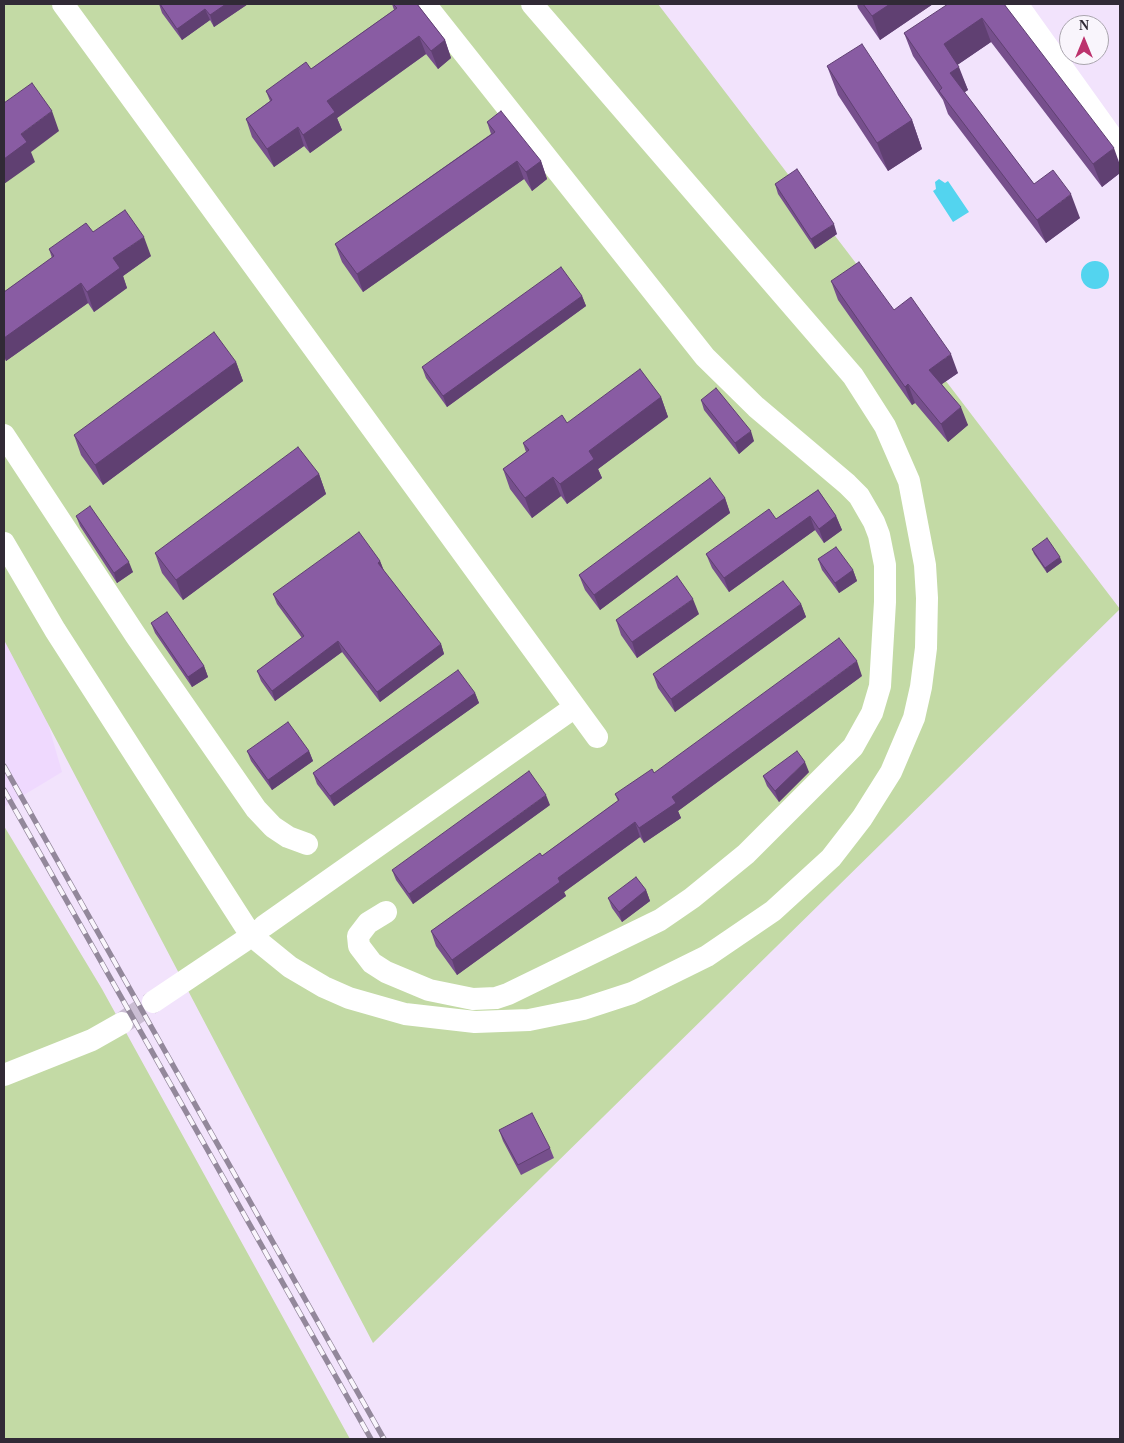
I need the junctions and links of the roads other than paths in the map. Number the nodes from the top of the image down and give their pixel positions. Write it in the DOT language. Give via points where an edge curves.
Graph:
graph roads {
  1 [pos="63,4"];
  2 [pos="425,4"];
  3 [pos="532,4"];
  4 [pos="1017,4"];
  5 [pos="1120,148"];
  6 [pos="4,436"];
  7 [pos="4,543"];
  8 [pos="575,707"];
  9 [pos="597,737"];
  10 [pos="308,844"];
  11 [pos="386,912"];
  12 [pos="264,926"];
  13 [pos="244,941"];
  14 [pos="153,1002"];
  15 [pos="122,1023"];
  16 [pos="9,1067"];
  1 -- 8 [label="street"];
  2 -- 11 [label="street" via="705,357 776,424 847,484 866,507 879,536 885,565 883,655 880,686 872,713 859,738 841,761 746,854 684,903 642,930 508,994 473,999 429,990 386,972 372,962 359,946 358,936 368,923"];
  3 -- 7 [label="street" via="853,376 885,426 909,481 925,565 927,598 921,687 911,725 890,772 862,818 831,858 772,912 708,956 632,993 583,1009 529,1020 474,1022 405,1014 349,998 290,967 245,926 55,630"];
  4 -- 5 [label="street"];
  6 -- 10 [label="street" via="136,636 256,808 273,827"];
  8 -- 9 [label="street"];
  8 -- 12 [label="street"];
  13 -- 14 [label="street"];
  15 -- 16 [label="street" via="92,1040"];
}
